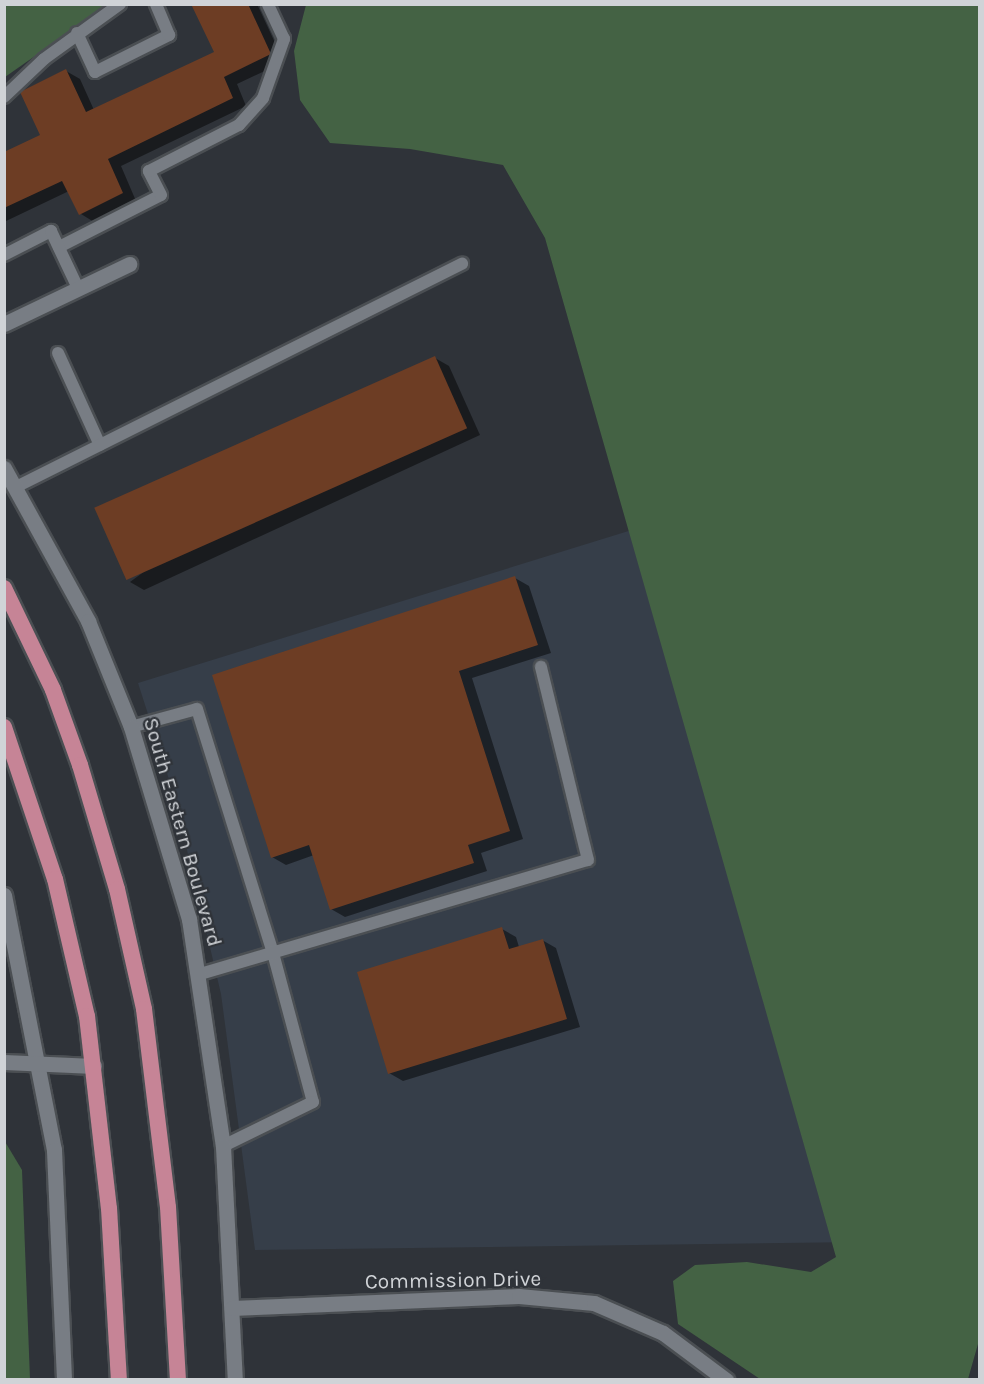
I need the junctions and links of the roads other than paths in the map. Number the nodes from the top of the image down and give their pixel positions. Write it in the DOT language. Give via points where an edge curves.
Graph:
graph roads {
  1 [pos="120,4"];
  2 [pos="156,4"];
  3 [pos="268,4"];
  4 [pos="77,33"];
  5 [pos="4,98"];
  6 [pos="59,247"];
  7 [pos="4,255"];
  8 [pos="129,264"];
  9 [pos="462,264"];
  10 [pos="78,288"];
  11 [pos="4,324"];
  12 [pos="58,353"];
  13 [pos="100,445"];
  14 [pos="4,468"];
  15 [pos="16,487"];
  16 [pos="4,588"];
  17 [pos="4,598"];
  18 [pos="24,624"];
  19 [pos="541,667"];
  20 [pos="4,727"];
  21 [pos="130,727"];
  22 [pos="4,895"];
  23 [pos="273,953"];
  24 [pos="200,974"];
  25 [pos="4,1062"];
  26 [pos="94,1066"];
  27 [pos="38,1067"];
  28 [pos="223,1146"];
  29 [pos="232,1308"];
  30 [pos="64,1380"];
  31 [pos="119,1380"];
  32 [pos="178,1380"];
  33 [pos="234,1380"];
  34 [pos="726,1380"];
  1 -- 4 [label="lane"];
  2 -- 4 [label="lane" via="169,35 95,72"];
  3 -- 6 [label="lane" via="284,39 263,98 239,125 149,171 161,195"];
  4 -- 5 [label="lane"];
  6 -- 7 [label="lane" via="51,231"];
  6 -- 10 [label="lane"];
  8 -- 10 [label="street"];
  9 -- 13 [label="lane"];
  10 -- 11 [label="street"];
  12 -- 13 [label="lane"];
  13 -- 15 [label="lane"];
  14 -- 15 [label="street, South Eastern Boulevard"];
  15 -- 21 [label="street, South Eastern Boulevard" via="88,621"];
  16 -- 18 [label="highway"];
  17 -- 18 [label="highway"];
  18 -- 32 [label="highway" via="80,765 117,889 144,1009 167,1195"];
  19 -- 23 [label="lane" via="588,860"];
  20 -- 26 [label="highway" via="55,879"];
  21 -- 23 [label="lane" via="198,709"];
  21 -- 24 [label="street, South Eastern Boulevard" via="189,919"];
  22 -- 27 [label="street"];
  23 -- 24 [label="lane"];
  23 -- 28 [label="lane" via="313,1102"];
  24 -- 28 [label="street, South Eastern Boulevard"];
  25 -- 27 [label="street"];
  26 -- 27 [label="street"];
  26 -- 31 [label="highway"];
  27 -- 30 [label="street" via="54,1150"];
  28 -- 29 [label="street, South Eastern Boulevard"];
  29 -- 33 [label="street, South Eastern Boulevard"];
  29 -- 34 [label="street, Commission Drive" via="519,1296 594,1303 663,1333"];
}
